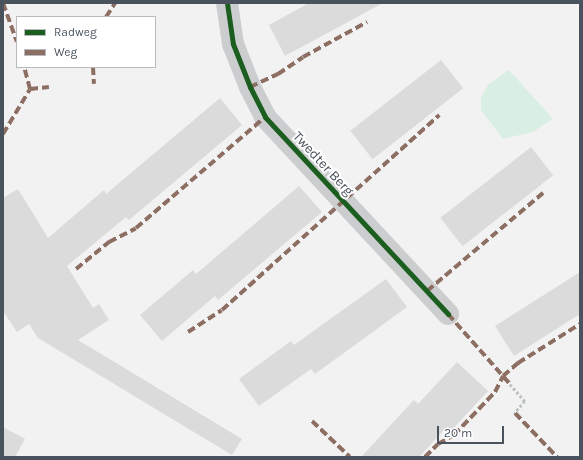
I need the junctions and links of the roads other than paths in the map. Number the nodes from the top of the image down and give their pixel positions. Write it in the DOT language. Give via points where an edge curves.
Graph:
graph roads {
  1 [pos="227,3"];
  2 [pos="448,314"];
  1 -- 2 [label="street, Twedter Berg" via="234,44 250,87 265,117"];
}
